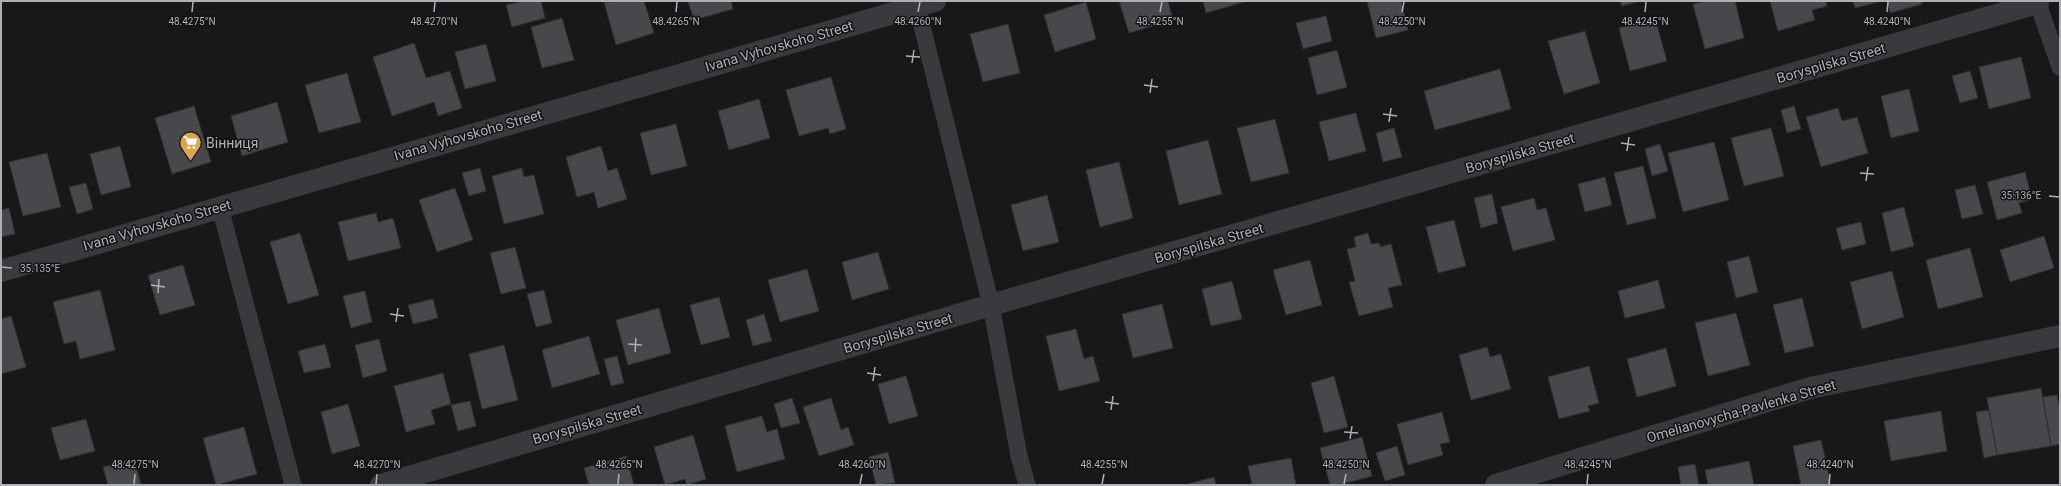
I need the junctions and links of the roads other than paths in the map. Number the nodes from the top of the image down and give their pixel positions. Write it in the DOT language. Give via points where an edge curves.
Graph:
graph roads {
  1 [pos="2037,2"];
  2 [pos="926,4"];
  3 [pos="2060,67"];
  4 [pos="220,207"];
  5 [pos="1,271"];
  6 [pos="991,306"];
  7 [pos="2060,336"];
  8 [pos="293,485"];
  9 [pos="381,485"];
  10 [pos="1027,485"];
  11 [pos="1496,485"];
  1 -- 3 [label="lane"];
  1 -- 6 [label="street, Boryspilska Street"];
  2 -- 4 [label="street, Ivana Vyhovskoho Street"];
  2 -- 6 [label="lane"];
  4 -- 5 [label="street, Ivana Vyhovskoho Street"];
  4 -- 8 [label="lane"];
  6 -- 9 [label="street, Boryspilska Street"];
  6 -- 10 [label="lane" via="1019,456"];
  7 -- 11 [label="street, Omelianovycha-Pavlenka Street" via="1810,388"];
}
